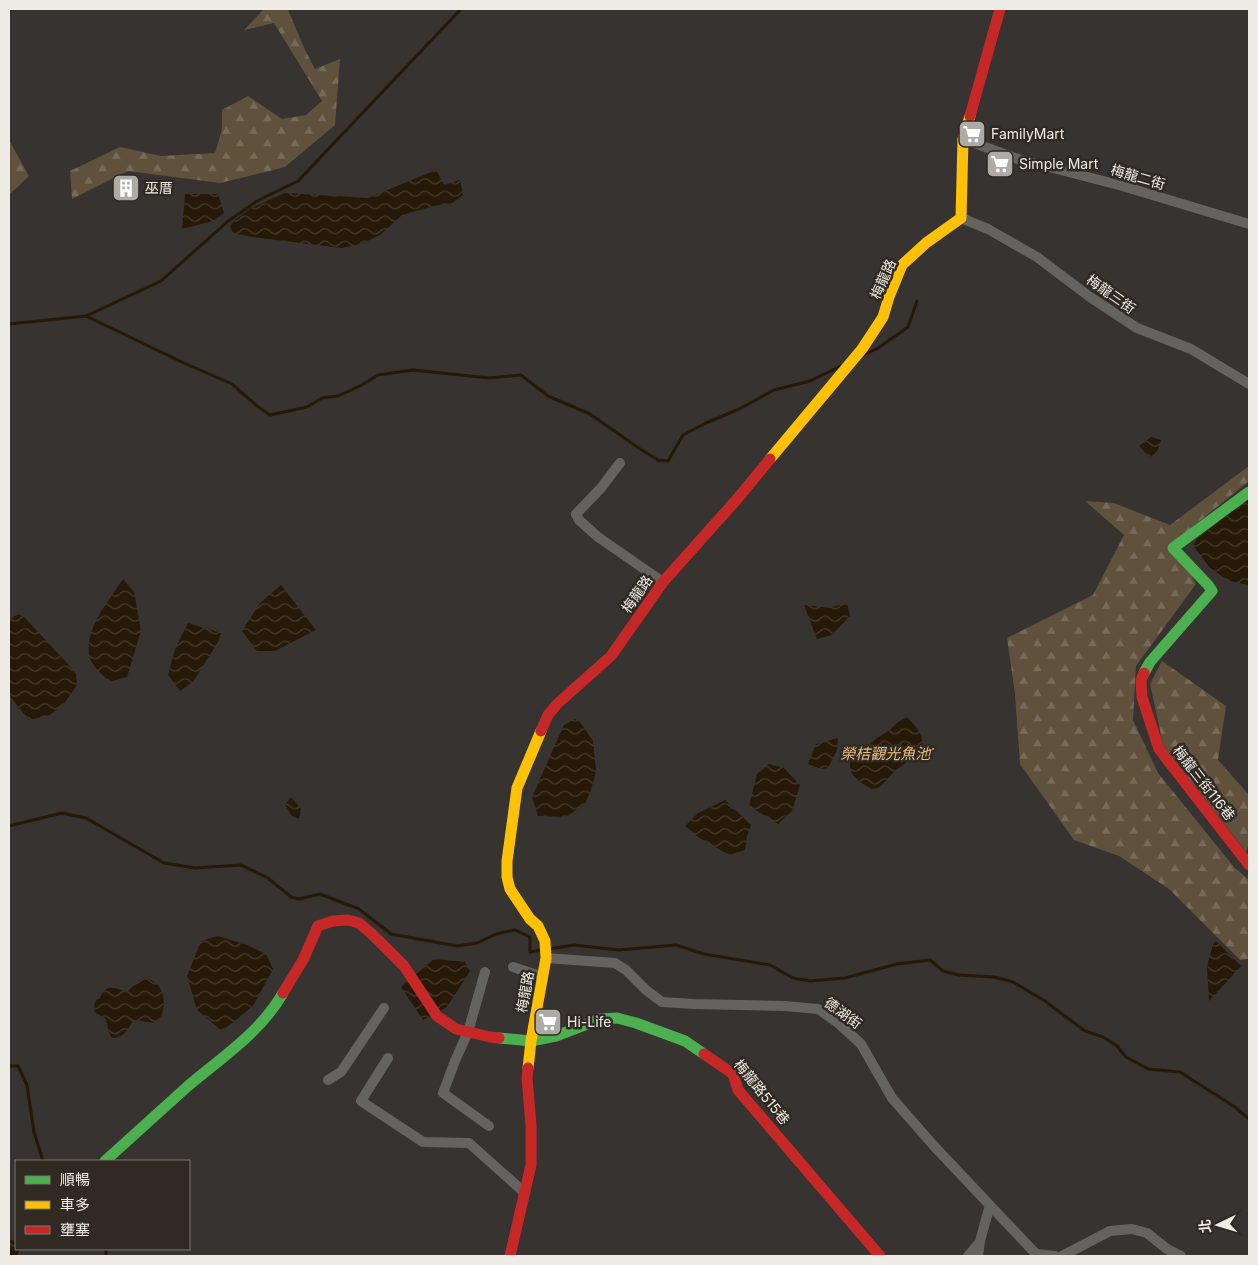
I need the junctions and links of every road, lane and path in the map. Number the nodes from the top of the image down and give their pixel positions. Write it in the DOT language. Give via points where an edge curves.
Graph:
graph roads {
  1 [pos="1000,9"];
  2 [pos="963,138"];
  3 [pos="961,218"];
  4 [pos="1249,224"];
  5 [pos="1249,384"];
  6 [pos="620,463"];
  7 [pos="1249,492"];
  8 [pos="663,582"];
  9 [pos="1249,866"];
  10 [pos="546,957"];
  11 [pos="513,967"];
  12 [pos="485,972"];
  13 [pos="543,977"];
  14 [pos="384,1008"];
  15 [pos="468,1032"];
  16 [pos="531,1041"];
  17 [pos="388,1058"];
  18 [pos="328,1080"];
  19 [pos="489,1126"];
  20 [pos="106,1160"];
  21 [pos="525,1192"];
  22 [pos="990,1205"];
  23 [pos="980,1241"];
  24 [pos="1036,1255"];
  25 [pos="510,1256"];
  26 [pos="880,1256"];
  27 [pos="968,1256"];
  28 [pos="978,1256"];
  29 [pos="1055,1256"];
  30 [pos="1062,1256"];
  31 [pos="1182,1256"];
  1 -- 2 [label="street"];
  2 -- 3 [label="street"];
  2 -- 4 [label="street, 梅龍二街" via="1018,159"];
  3 -- 5 [label="street, 梅龍三街" via="988,229 1037,257 1137,328 1191,349"];
  3 -- 8 [label="street, 梅龍路" via="902,265 883,317 860,351 738,498"];
  6 -- 8 [label="street" via="576,514 598,536"];
  7 -- 9 [label="street, 梅龍三街116巷" via="1173,548 1212,591 1150,662 1141,680 1142,697 1159,749"];
  8 -- 10 [label="street, 梅龍路" via="611,656 556,704 548,715 517,788 507,877 510,889 538,926"];
  10 -- 13 [label="street, 梅龍路"];
  10 -- 22 [label="street, 德湖街" via="615,963 662,1002 818,1009 861,1044 892,1098"];
  11 -- 13 [label="street"];
  12 -- 15 [label="street"];
  13 -- 16 [label="street, 梅龍路"];
  14 -- 18 [label="street" via="342,1072"];
  15 -- 16 [label="street, 梅龍路515巷"];
  15 -- 19 [label="street" via="443,1093"];
  15 -- 20 [label="street, 梅龍路515巷" via="456,1029 437,1016 404,966 359,923 348,920 318,926 303,960 276,1006 256,1029"];
  16 -- 21 [label="street, 梅龍路" via="527,1078 531,1165"];
  16 -- 26 [label="street, 梅龍路515巷" via="556,1036 600,1019 617,1018 685,1041 733,1074 738,1090"];
  17 -- 21 [label="street" via="360,1101 423,1142 469,1143"];
  21 -- 25 [label="street, 梅龍路"];
  22 -- 23 [label="street"];
  22 -- 24 [label="street, 德湖街"];
  23 -- 27 [label="street"];
  23 -- 28 [label="street"];
  24 -- 29 [label="street"];
  30 -- 31 [label="street" via="1110,1231 1132,1229 1147,1233"];
}
